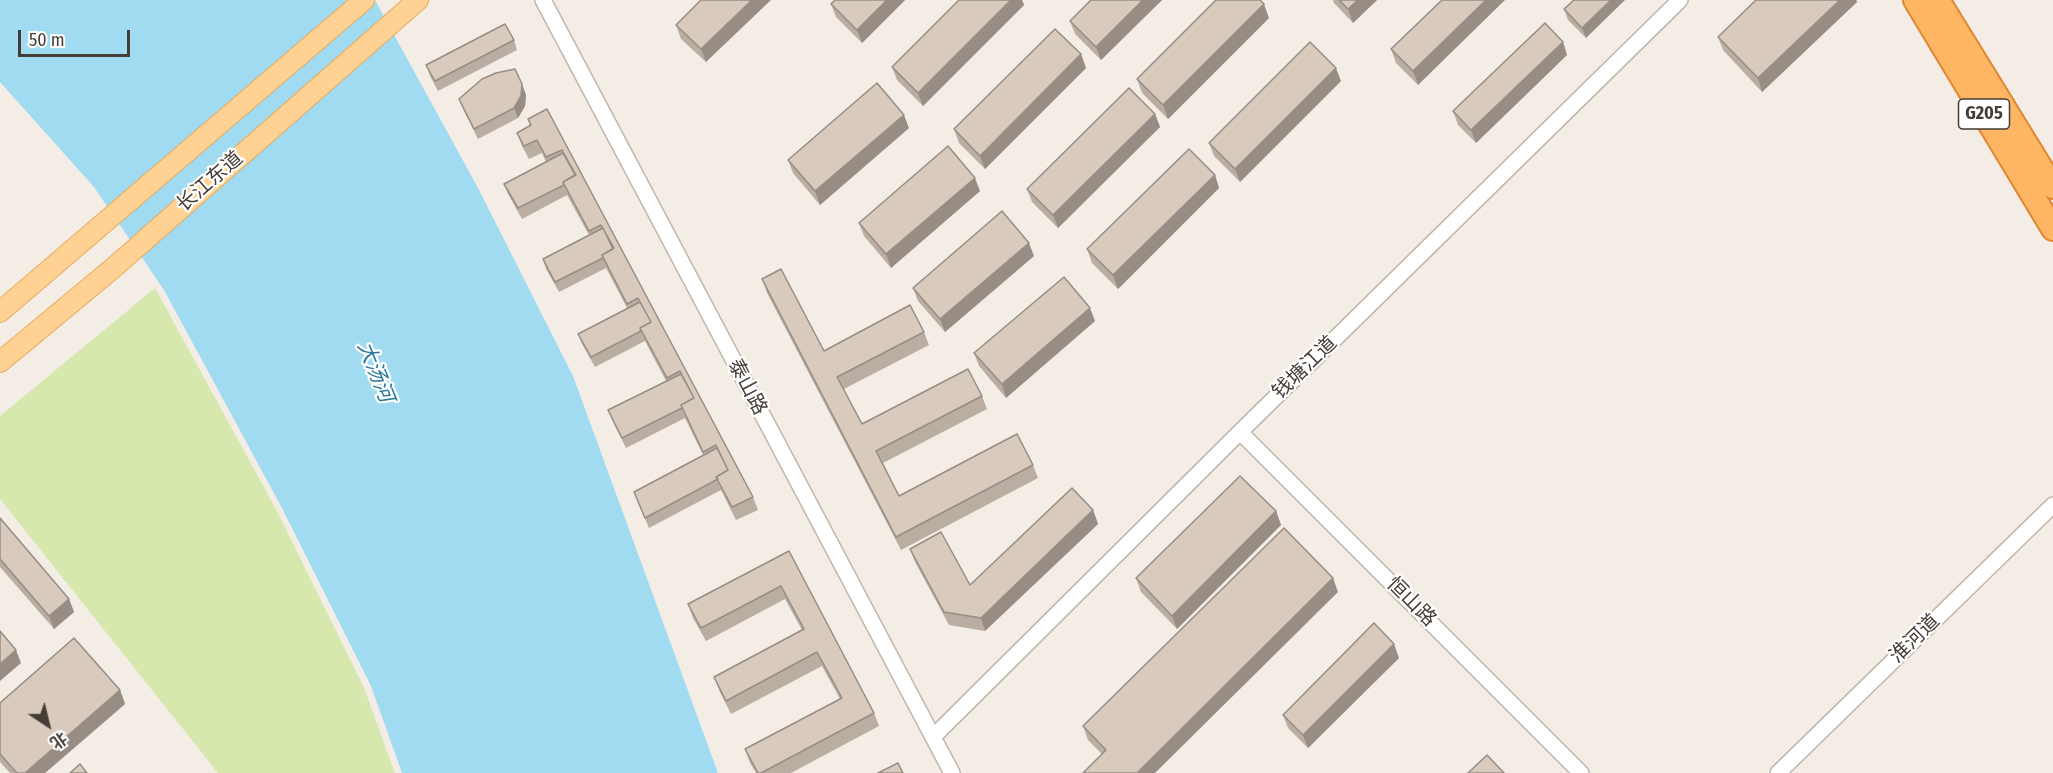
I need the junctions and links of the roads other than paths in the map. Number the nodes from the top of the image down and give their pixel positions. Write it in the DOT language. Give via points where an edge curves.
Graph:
graph roads {
  1 [pos="364,0"];
  2 [pos="543,0"];
  3 [pos="1680,0"];
  4 [pos="1915,0"];
  5 [pos="1938,0"];
  6 [pos="413,4"];
  7 [pos="2053,187"];
  8 [pos="2053,229"];
  9 [pos="0,312"];
  10 [pos="0,362"];
  11 [pos="1240,432"];
  12 [pos="2053,505"];
  13 [pos="933,737"];
  14 [pos="952,773"];
  15 [pos="1581,773"];
  16 [pos="1778,773"];
  1 -- 9 [label="main road, 长江东道"];
  2 -- 13 [label="street, 泰山路"];
  3 -- 11 [label="street, 钱塘江道"];
  4 -- 8 [label="highway, G205"];
  5 -- 7 [label="highway, G205"];
  6 -- 10 [label="main road, 长江东道" via="112,269"];
  11 -- 13 [label="street, 钱塘江道"];
  11 -- 15 [label="street, 恒山路"];
  12 -- 16 [label="street, 淮河道"];
  13 -- 14 [label="street, 泰山路"];
}
